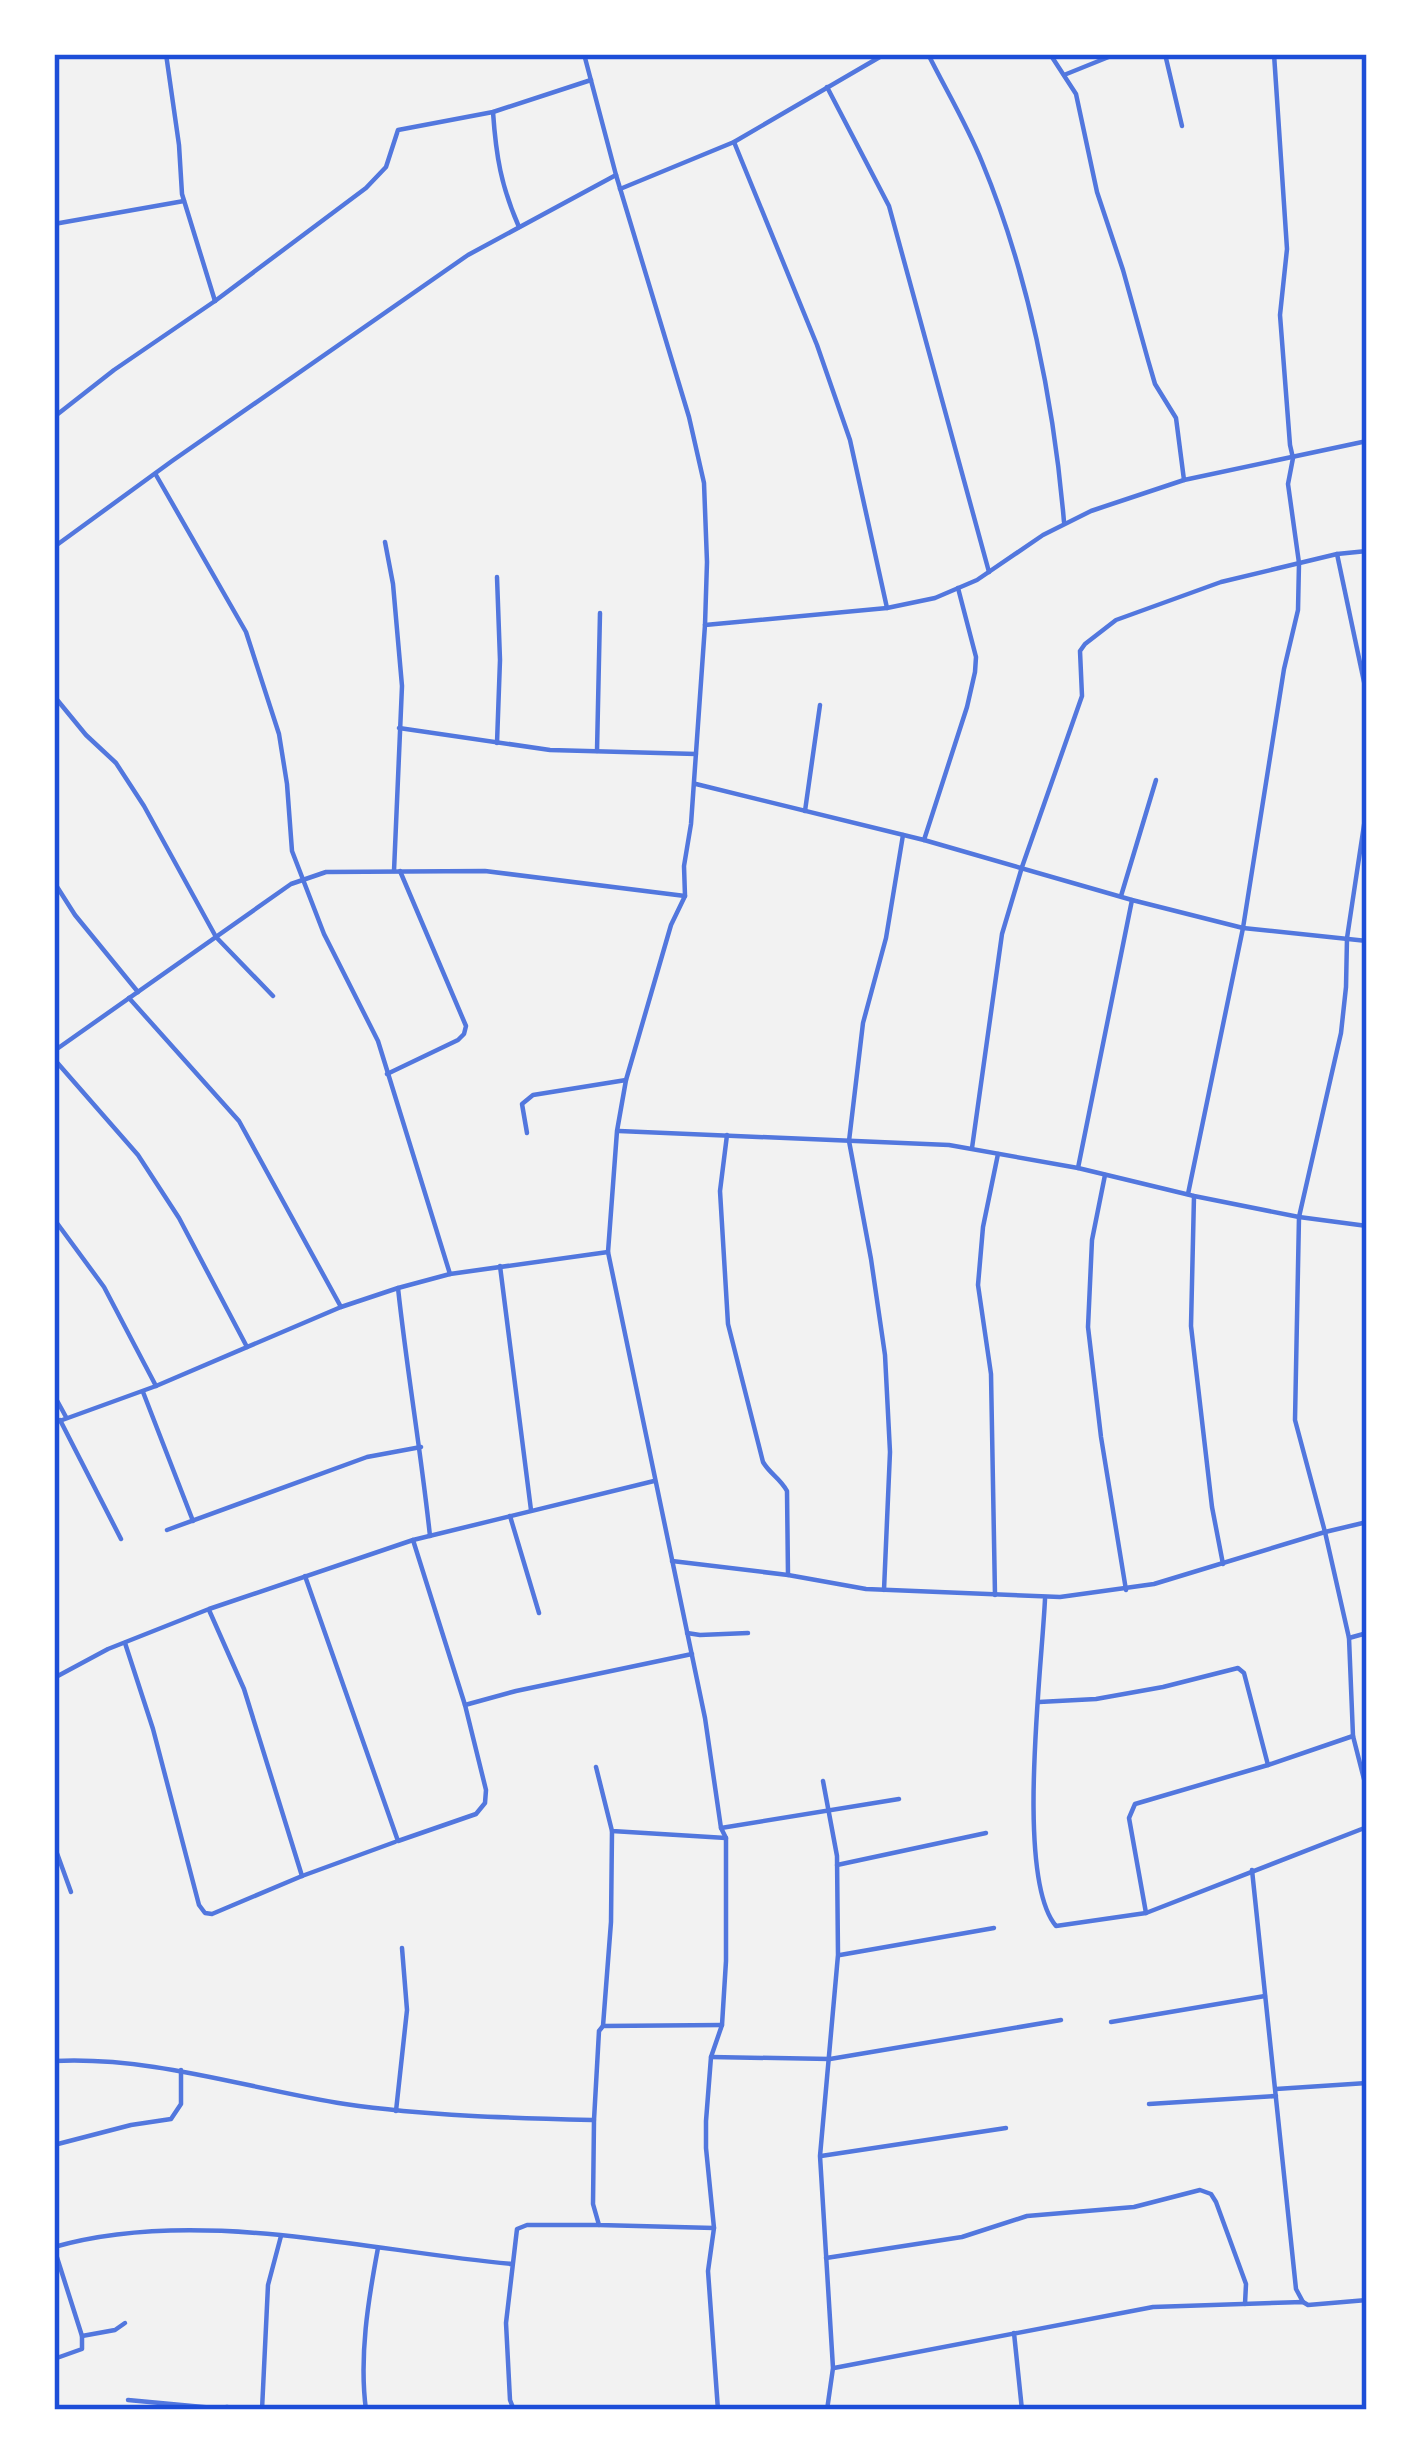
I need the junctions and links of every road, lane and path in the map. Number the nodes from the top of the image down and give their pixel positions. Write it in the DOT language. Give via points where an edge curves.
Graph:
graph roads {
  1 [pos="166,54"];
  2 [pos="584,54"];
  3 [pos="885,54"];
  4 [pos="928,54"];
  5 [pos="1050,54"];
  6 [pos="1116,54"];
  7 [pos="1165,54"];
  8 [pos="1274,54"];
  9 [pos="1064,75"];
  10 [pos="592,80"];
  11 [pos="826,87"];
  12 [pos="493,112"];
  13 [pos="1182,126"];
  14 [pos="734,142"];
  15 [pos="616,175"];
  16 [pos="620,189"];
  17 [pos="185,201"];
  18 [pos="54,224"];
  19 [pos="519,226"];
  20 [pos="215,301"];
  21 [pos="54,417"];
  22 [pos="1367,441"];
  23 [pos="1293,458"];
  24 [pos="156,475"];
  25 [pos="1184,480"];
  26 [pos="1064,522"];
  27 [pos="385,542"];
  28 [pos="54,547"];
  29 [pos="1367,551"];
  30 [pos="1336,554"];
  31 [pos="1299,563"];
  32 [pos="988,572"];
  33 [pos="497,577"];
  34 [pos="958,588"];
  35 [pos="887,608"];
  36 [pos="600,613"];
  37 [pos="705,625"];
  38 [pos="54,696"];
  39 [pos="1367,696"];
  40 [pos="820,705"];
  41 [pos="399,728"];
  42 [pos="497,743"];
  43 [pos="597,751"];
  44 [pos="696,754"];
  45 [pos="1156,780"];
  46 [pos="694,784"];
  47 [pos="1367,805"];
  48 [pos="805,811"];
  49 [pos="902,835"];
  50 [pos="924,840"];
  51 [pos="1022,867"];
  52 [pos="397,872"];
  53 [pos="301,879"];
  54 [pos="54,882"];
  55 [pos="685,896"];
  56 [pos="1121,896"];
  57 [pos="1132,900"];
  58 [pos="1243,928"];
  59 [pos="216,937"];
  60 [pos="1347,938"];
  61 [pos="1367,941"];
  62 [pos="138,992"];
  63 [pos="274,996"];
  64 [pos="129,998"];
  65 [pos="54,1051"];
  66 [pos="54,1060"];
  67 [pos="387,1074"];
  68 [pos="626,1080"];
  69 [pos="617,1131"];
  70 [pos="526,1133"];
  71 [pos="727,1136"];
  72 [pos="849,1141"];
  73 [pos="972,1148"];
  74 [pos="998,1154"];
  75 [pos="1078,1168"];
  76 [pos="1105,1175"];
  77 [pos="1191,1195"];
  78 [pos="1299,1217"];
  79 [pos="54,1219"];
  80 [pos="1367,1226"];
  81 [pos="608,1252"];
  82 [pos="500,1266"];
  83 [pos="450,1274"];
  84 [pos="398,1288"];
  85 [pos="340,1307"];
  86 [pos="248,1349"];
  87 [pos="156,1385"];
  88 [pos="143,1390"];
  89 [pos="54,1396"];
  90 [pos="60,1420"];
  91 [pos="421,1447"];
  92 [pos="654,1481"];
  93 [pos="531,1510"];
  94 [pos="510,1516"];
  95 [pos="193,1521"];
  96 [pos="1367,1522"];
  97 [pos="167,1530"];
  98 [pos="1325,1532"];
  99 [pos="430,1536"];
  100 [pos="121,1539"];
  101 [pos="413,1540"];
  102 [pos="671,1562"];
  103 [pos="1223,1564"];
  104 [pos="788,1575"];
  105 [pos="305,1576"];
  106 [pos="884,1590"];
  107 [pos="1126,1590"];
  108 [pos="994,1595"];
  109 [pos="1046,1597"];
  110 [pos="209,1609"];
  111 [pos="538,1613"];
  112 [pos="687,1633"];
  113 [pos="748,1633"];
  114 [pos="1367,1633"];
  115 [pos="1349,1638"];
  116 [pos="125,1642"];
  117 [pos="692,1654"];
  118 [pos="54,1678"];
  119 [pos="1040,1702"];
  120 [pos="465,1705"];
  121 [pos="1353,1736"];
  122 [pos="1268,1765"];
  123 [pos="596,1767"];
  124 [pos="823,1781"];
  125 [pos="1367,1791"];
  126 [pos="899,1799"];
  127 [pos="831,1811"];
  128 [pos="1367,1827"];
  129 [pos="721,1828"];
  130 [pos="611,1831"];
  131 [pos="986,1833"];
  132 [pos="726,1838"];
  133 [pos="398,1841"];
  134 [pos="54,1845"];
  135 [pos="837,1865"];
  136 [pos="1252,1870"];
  137 [pos="302,1876"];
  138 [pos="71,1892"];
  139 [pos="1146,1913"];
  140 [pos="994,1928"];
  141 [pos="402,1948"];
  142 [pos="838,1955"];
  143 [pos="1265,1996"];
  144 [pos="1061,2020"];
  145 [pos="1111,2022"];
  146 [pos="722,2025"];
  147 [pos="603,2026"];
  148 [pos="711,2057"];
  149 [pos="830,2059"];
  150 [pos="54,2061"];
  151 [pos="182,2070"];
  152 [pos="1367,2084"];
  153 [pos="1276,2092"];
  154 [pos="1149,2104"];
  155 [pos="396,2110"];
  156 [pos="594,2120"];
  157 [pos="1006,2128"];
  158 [pos="54,2145"];
  159 [pos="820,2156"];
  160 [pos="598,2224"];
  161 [pos="714,2228"];
  162 [pos="281,2236"];
  163 [pos="54,2248"];
  164 [pos="378,2248"];
  165 [pos="826,2258"];
  166 [pos="512,2264"];
  167 [pos="1367,2300"];
  168 [pos="1303,2302"];
  169 [pos="1245,2304"];
  170 [pos="125,2324"];
  171 [pos="1014,2333"];
  172 [pos="82,2336"];
  173 [pos="54,2359"];
  174 [pos="832,2368"];
  175 [pos="128,2400"];
  176 [pos="214,2409"];
  177 [pos="243,2410"];
  178 [pos="262,2410"];
  179 [pos="366,2410"];
  180 [pos="514,2410"];
  181 [pos="718,2410"];
  182 [pos="827,2410"];
  183 [pos="1022,2410"];
  1 -- 17 [label="street"];
  2 -- 10 [label="street"];
  3 -- 11 [label="street"];
  4 -- 26 [label="street" via="1004,224 1051,411"];
  5 -- 9 [label="street"];
  6 -- 9 [label="street"];
  7 -- 13 [label="street"];
  8 -- 23 [label="street" via="1287,249 1280,315"];
  9 -- 25 [label="street" via="1076,94 1155,384 1176,418"];
  10 -- 12 [label="street"];
  10 -- 15 [label="street"];
  11 -- 14 [label="street"];
  11 -- 32 [label="street" via="889,206"];
  12 -- 19 [label="street" via="496,164"];
  12 -- 20 [label="street" via="398,130 386,167 366,188"];
  14 -- 16 [label="street"];
  14 -- 35 [label="street" via="850,440"];
  15 -- 16 [label="street"];
  15 -- 19 [label="street"];
  16 -- 37 [label="street" via="704,483"];
  17 -- 18 [label="street"];
  17 -- 20 [label="street"];
  19 -- 24 [label="street"];
  20 -- 21 [label="street"];
  22 -- 23 [label="street"];
  23 -- 25 [label="street"];
  23 -- 31 [label="street" via="1288,484"];
  24 -- 28 [label="street"];
  24 -- 53 [label="street" via="246,632 279,734"];
  25 -- 26 [label="street"];
  26 -- 32 [label="street"];
  27 -- 41 [label="street" via="402,686"];
  29 -- 30 [label="street"];
  30 -- 31 [label="street"];
  30 -- 39 [label="street"];
  31 -- 51 [label="street" via="1116,620 1085,644 1082,696"];
  31 -- 58 [label="street" via="1298,610"];
  32 -- 34 [label="street"];
  33 -- 42 [label="street"];
  34 -- 35 [label="street"];
  34 -- 50 [label="street" via="975,672"];
  35 -- 37 [label="street"];
  36 -- 43 [label="street"];
  37 -- 44 [label="street"];
  38 -- 59 [label="street" via="116,763"];
  40 -- 48 [label="street"];
  41 -- 42 [label="street"];
  41 -- 52 [label="street"];
  42 -- 43 [label="street"];
  43 -- 44 [label="street"];
  44 -- 46 [label="street"];
  45 -- 56 [label="street"];
  46 -- 48 [label="street"];
  46 -- 55 [label="street"];
  47 -- 60 [label="street"];
  48 -- 49 [label="street"];
  49 -- 50 [label="street"];
  49 -- 72 [label="street" via="863,1023"];
  50 -- 51 [label="street"];
  51 -- 56 [label="street"];
  51 -- 73 [label="street" via="1002,934"];
  52 -- 53 [label="street"];
  52 -- 55 [label="street" via="484,871"];
  52 -- 67 [label="street" via="466,1026 458,1040"];
  53 -- 59 [label="street"];
  53 -- 67 [label="street"];
  54 -- 62 [label="street"];
  55 -- 68 [label="street"];
  56 -- 57 [label="street"];
  57 -- 58 [label="street"];
  57 -- 75 [label="street"];
  58 -- 60 [label="street"];
  58 -- 77 [label="street"];
  59 -- 62 [label="street"];
  59 -- 63 [label="street"];
  60 -- 61 [label="street"];
  60 -- 78 [label="street" via="1341,1033"];
  62 -- 64 [label="street"];
  64 -- 65 [label="street"];
  64 -- 85 [label="street" via="239,1121"];
  66 -- 86 [label="street" via="158,1186"];
  67 -- 83 [label="street"];
  68 -- 69 [label="street"];
  68 -- 70 [label="street" via="532,1095 522,1104"];
  69 -- 71 [label="street"];
  69 -- 81 [label="street"];
  71 -- 72 [label="street"];
  71 -- 104 [label="street" via="720,1191 728,1324 763,1462 787,1491"];
  72 -- 73 [label="street"];
  72 -- 106 [label="street" via="885,1355"];
  73 -- 74 [label="street"];
  74 -- 75 [label="street"];
  74 -- 108 [label="street" via="978,1285 991,1374"];
  75 -- 76 [label="street"];
  76 -- 77 [label="street"];
  76 -- 107 [label="street" via="1088,1327"];
  77 -- 78 [label="street"];
  77 -- 103 [label="street" via="1191,1326"];
  78 -- 80 [label="street"];
  78 -- 98 [label="street" via="1295,1420"];
  79 -- 87 [label="street" via="104,1287"];
  81 -- 82 [label="street"];
  81 -- 92 [label="street"];
  82 -- 83 [label="street"];
  82 -- 93 [label="street"];
  83 -- 84 [label="street"];
  84 -- 85 [label="street"];
  84 -- 91 [label="street"];
  85 -- 86 [label="street"];
  86 -- 87 [label="street"];
  87 -- 88 [label="street"];
  88 -- 90 [label="street"];
  88 -- 95 [label="street"];
  89 -- 90 [label="street"];
  90 -- 100 [label="street"];
  91 -- 95 [label="street" via="367,1457"];
  91 -- 99 [label="street"];
  92 -- 93 [label="street"];
  92 -- 102 [label="street"];
  93 -- 94 [label="street"];
  94 -- 99 [label="street"];
  94 -- 111 [label="street"];
  95 -- 97 [label="street"];
  96 -- 98 [label="street"];
  98 -- 103 [label="street"];
  98 -- 115 [label="street"];
  99 -- 101 [label="street"];
  101 -- 105 [label="street"];
  101 -- 120 [label="street"];
  102 -- 104 [label="street"];
  102 -- 112 [label="street"];
  103 -- 107 [label="street"];
  104 -- 106 [label="street"];
  105 -- 110 [label="street"];
  105 -- 133 [label="street"];
  106 -- 108 [label="street"];
  107 -- 109 [label="street"];
  108 -- 109 [label="street"];
  109 -- 119 [label="street"];
  110 -- 116 [label="street"];
  110 -- 137 [label="street" via="244,1689"];
  112 -- 113 [label="street"];
  112 -- 117 [label="street"];
  114 -- 115 [label="street"];
  115 -- 121 [label="street"];
  116 -- 118 [label="street"];
  116 -- 137 [label="street" via="199,1905 212,1914"];
  117 -- 120 [label="street"];
  117 -- 129 [label="street"];
  119 -- 122 [label="street" via="1096,1699 1238,1668"];
  119 -- 139 [label="street" via="1033,1804 1040,1895 1051,1922"];
  120 -- 133 [label="street" via="485,1803 476,1814"];
  121 -- 122 [label="street"];
  121 -- 125 [label="street"];
  122 -- 139 [label="street" via="1135,1804 1130,1818"];
  123 -- 130 [label="street"];
  124 -- 127 [label="street"];
  126 -- 127 [label="street"];
  127 -- 129 [label="street"];
  127 -- 135 [label="street"];
  128 -- 136 [label="street"];
  129 -- 132 [label="street"];
  130 -- 132 [label="street"];
  130 -- 147 [label="street"];
  131 -- 135 [label="street"];
  132 -- 146 [label="street"];
  133 -- 137 [label="street"];
  134 -- 138 [label="street"];
  135 -- 142 [label="street"];
  136 -- 139 [label="street"];
  136 -- 143 [label="street"];
  140 -- 142 [label="street"];
  141 -- 155 [label="street" via="407,2010"];
  142 -- 149 [label="street"];
  143 -- 145 [label="street"];
  143 -- 153 [label="street"];
  144 -- 149 [label="street"];
  146 -- 147 [label="street"];
  146 -- 148 [label="street"];
  147 -- 156 [label="street"];
  148 -- 149 [label="street"];
  148 -- 161 [label="street" via="706,2148"];
  149 -- 159 [label="street"];
  150 -- 151 [label="street"];
  151 -- 155 [label="street"];
  151 -- 158 [label="street" via="182,2104 172,2119"];
  152 -- 153 [label="street"];
  153 -- 154 [label="street"];
  153 -- 168 [label="street"];
  155 -- 156 [label="street"];
  156 -- 160 [label="street"];
  157 -- 159 [label="street"];
  159 -- 165 [label="street"];
  160 -- 161 [label="street"];
  160 -- 166 [label="street" via="527,2225 518,2230"];
  161 -- 181 [label="street" via="708,2271"];
  162 -- 163 [label="street" via="150,2230"];
  162 -- 164 [label="street"];
  162 -- 178 [label="street" via="268,2285"];
  163 -- 172 [label="street"];
  164 -- 166 [label="street"];
  164 -- 179 [label="street" via="362,2378"];
  165 -- 169 [label="street" via="1200,2190 1216,2202 1246,2284"];
  165 -- 174 [label="street"];
  166 -- 180 [label="street" via="506,2323"];
  167 -- 168 [label="street"];
  168 -- 169 [label="street"];
  169 -- 171 [label="street" via="1153,2307"];
  170 -- 172 [label="street"];
  171 -- 174 [label="street"];
  171 -- 183 [label="street"];
  172 -- 173 [label="street" via="82,2349"];
  174 -- 182 [label="street"];
  175 -- 176 [label="street"];
  176 -- 177 [label="street"];
}
